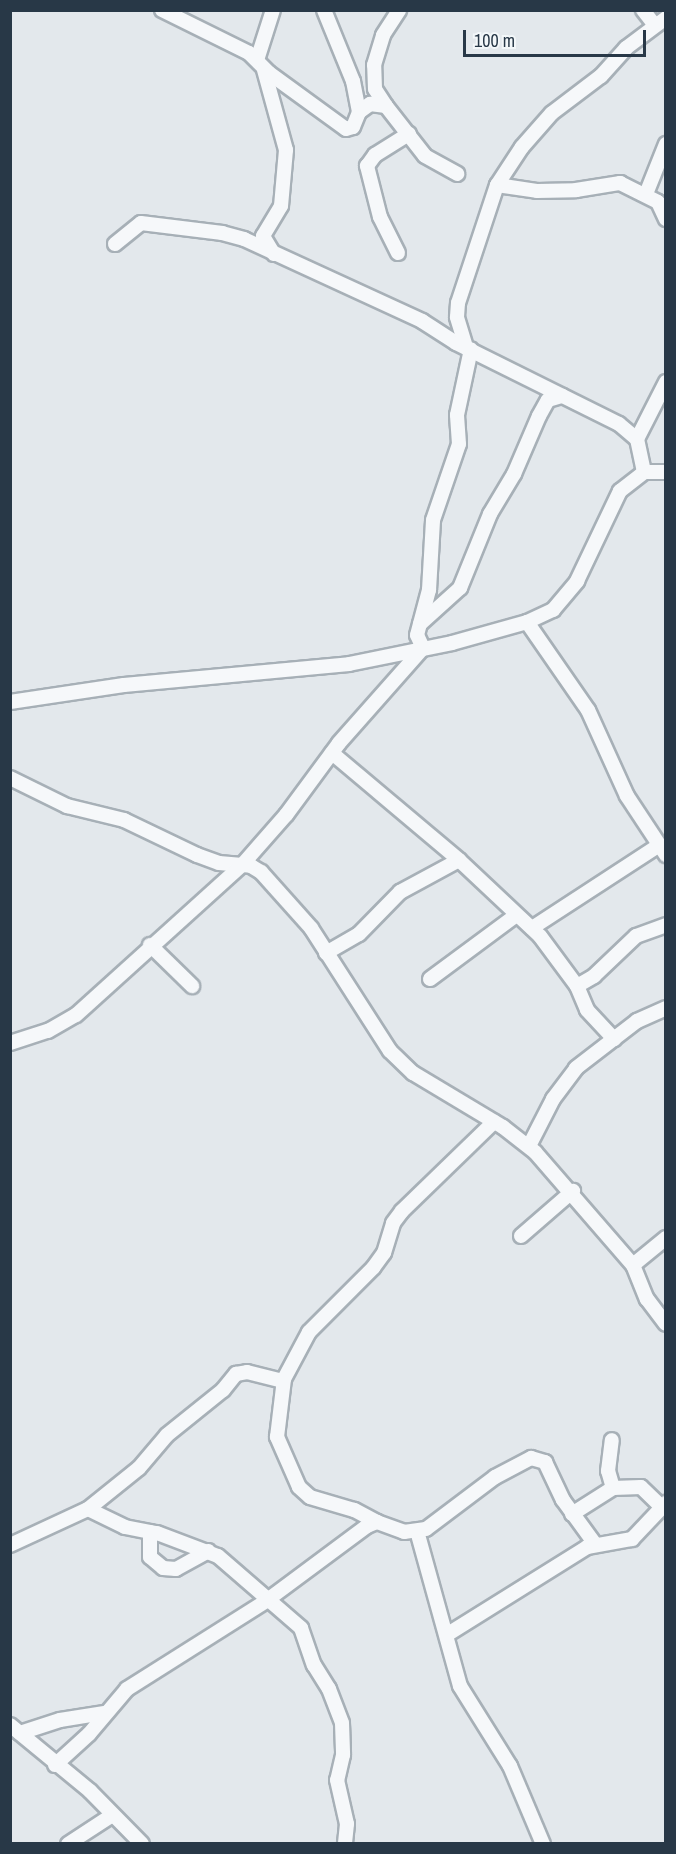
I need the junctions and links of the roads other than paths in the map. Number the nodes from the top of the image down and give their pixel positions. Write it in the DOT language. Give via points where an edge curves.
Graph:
graph roads {
  1 [pos="162,10"];
  2 [pos="273,10"];
  3 [pos="324,10"];
  4 [pos="399,10"];
  5 [pos="643,10"];
  6 [pos="660,21"];
  7 [pos="261,64"];
  8 [pos="353,81"];
  9 [pos="380,104"];
  10 [pos="359,112"];
  11 [pos="409,134"];
  12 [pos="666,144"];
  13 [pos="457,174"];
  14 [pos="497,184"];
  15 [pos="646,194"];
  16 [pos="666,219"];
  17 [pos="115,244"];
  18 [pos="398,253"];
  19 [pos="274,254"];
  20 [pos="468,348"];
  21 [pos="666,382"];
  22 [pos="562,396"];
  23 [pos="637,439"];
  24 [pos="644,472"];
  25 [pos="666,472"];
  26 [pos="527,622"];
  27 [pos="420,624"];
  28 [pos="423,648"];
  29 [pos="10,702"];
  30 [pos="333,753"];
  31 [pos="10,778"];
  32 [pos="662,850"];
  33 [pos="459,860"];
  34 [pos="242,865"];
  35 [pos="515,916"];
  36 [pos="666,925"];
  37 [pos="532,928"];
  38 [pos="150,945"];
  39 [pos="326,953"];
  40 [pos="430,979"];
  41 [pos="192,986"];
  42 [pos="577,986"];
  43 [pos="666,1008"];
  44 [pos="614,1040"];
  45 [pos="10,1043"];
  46 [pos="494,1122"];
  47 [pos="529,1146"];
  48 [pos="573,1191"];
  49 [pos="521,1236"];
  50 [pos="666,1238"];
  51 [pos="633,1265"];
  52 [pos="666,1324"];
  53 [pos="283,1381"];
  54 [pos="612,1440"];
  55 [pos="613,1488"];
  56 [pos="664,1505"];
  57 [pos="88,1509"];
  58 [pos="572,1514"];
  59 [pos="377,1522"];
  60 [pos="417,1531"];
  61 [pos="150,1532"];
  62 [pos="595,1544"];
  63 [pos="10,1545"];
  64 [pos="208,1551"];
  65 [pos="266,1601"];
  66 [pos="447,1634"];
  67 [pos="104,1713"];
  68 [pos="15,1729"];
  69 [pos="55,1765"];
  70 [pos="111,1816"];
  71 [pos="68,1844"];
  72 [pos="141,1844"];
  73 [pos="345,1844"];
  74 [pos="543,1844"];
  1 -- 7 [label="street"];
  2 -- 7 [label="street"];
  3 -- 8 [label="street"];
  4 -- 9 [label="street" via="383,35 374,65"];
  5 -- 6 [label="street"];
  6 -- 14 [label="street" via="601,76 552,113"];
  7 -- 10 [label="street" via="346,129 353,127"];
  7 -- 19 [label="street" via="286,150 281,206 264,236"];
  8 -- 9 [label="street"];
  8 -- 10 [label="street"];
  9 -- 10 [label="street"];
  9 -- 11 [label="street"];
  11 -- 13 [label="street" via="433,162"];
  11 -- 18 [label="street" via="375,155 367,166 380,217"];
  12 -- 15 [label="street"];
  14 -- 15 [label="street" via="537,191 576,190 612,182"];
  14 -- 20 [label="street" via="458,303 458,317"];
  15 -- 16 [label="street" via="662,206"];
  17 -- 19 [label="street" via="136,224 160,224 222,233"];
  19 -- 20 [label="street" via="416,318"];
  20 -- 22 [label="street"];
  20 -- 27 [label="street" via="457,415 459,444 436,502 429,591"];
  21 -- 23 [label="street"];
  22 -- 23 [label="street" via="619,423"];
  22 -- 27 [label="street" via="548,400 539,416 514,474 490,514 460,588"];
  23 -- 24 [label="street"];
  24 -- 25 [label="street"];
  24 -- 26 [label="street" via="620,491 577,581 553,610"];
  26 -- 28 [label="street"];
  26 -- 32 [label="street" via="588,710 627,796"];
  27 -- 28 [label="street" via="417,635"];
  28 -- 29 [label="street" via="338,665 124,685"];
  28 -- 30 [label="street"];
  30 -- 33 [label="street"];
  30 -- 34 [label="street"];
  31 -- 34 [label="street" via="67,806 124,820 197,855"];
  32 -- 37 [label="street"];
  33 -- 35 [label="street"];
  33 -- 39 [label="street" via="400,892 359,934"];
  34 -- 38 [label="street"];
  34 -- 39 [label="street" via="251,866 272,883"];
  35 -- 37 [label="street"];
  35 -- 40 [label="street"];
  36 -- 42 [label="street" via="630,940 594,976"];
  37 -- 42 [label="street"];
  38 -- 41 [label="street"];
  38 -- 45 [label="street" via="76,1015 48,1031"];
  39 -- 46 [label="street" via="361,1012 399,1062"];
  42 -- 44 [label="street" via="587,1010"];
  43 -- 44 [label="street" via="637,1021"];
  44 -- 47 [label="street" via="576,1068"];
  46 -- 47 [label="street"];
  46 -- 53 [label="street" via="398,1217 373,1268 309,1332"];
  47 -- 48 [label="street"];
  48 -- 49 [label="street"];
  48 -- 51 [label="street"];
  50 -- 51 [label="street"];
  51 -- 52 [label="street" via="647,1299"];
  53 -- 57 [label="street" via="247,1372 236,1374 223,1390 167,1435 139,1468"];
  53 -- 59 [label="street" via="277,1437 299,1487 310,1497 354,1510"];
  54 -- 55 [label="street" via="608,1472"];
  55 -- 56 [label="street" via="641,1487"];
  55 -- 58 [label="street"];
  56 -- 62 [label="street" via="632,1539"];
  57 -- 61 [label="street" via="125,1527"];
  57 -- 63 [label="street"];
  58 -- 60 [label="street" via="546,1462 531,1458 495,1477 438,1523"];
  58 -- 62 [label="street"];
  59 -- 60 [label="street" via="404,1532"];
  59 -- 65 [label="street"];
  60 -- 66 [label="street"];
  61 -- 64 [label="street"];
  61 -- 64 [label="street" via="150,1557 163,1568 176,1569"];
  62 -- 66 [label="street"];
  64 -- 65 [label="street" via="249,1580"];
  65 -- 67 [label="street" via="127,1689"];
  65 -- 73 [label="street" via="301,1628 342,1723 343,1755 337,1780 347,1824"];
  66 -- 74 [label="street" via="447,1647 460,1686 510,1766"];
  67 -- 68 [label="street"];
  67 -- 69 [label="street" via="89,1734"];
  68 -- 69 [label="street"];
  69 -- 70 [label="street" via="90,1791"];
  70 -- 71 [label="street" via="91,1825"];
  70 -- 72 [label="street"];
}
